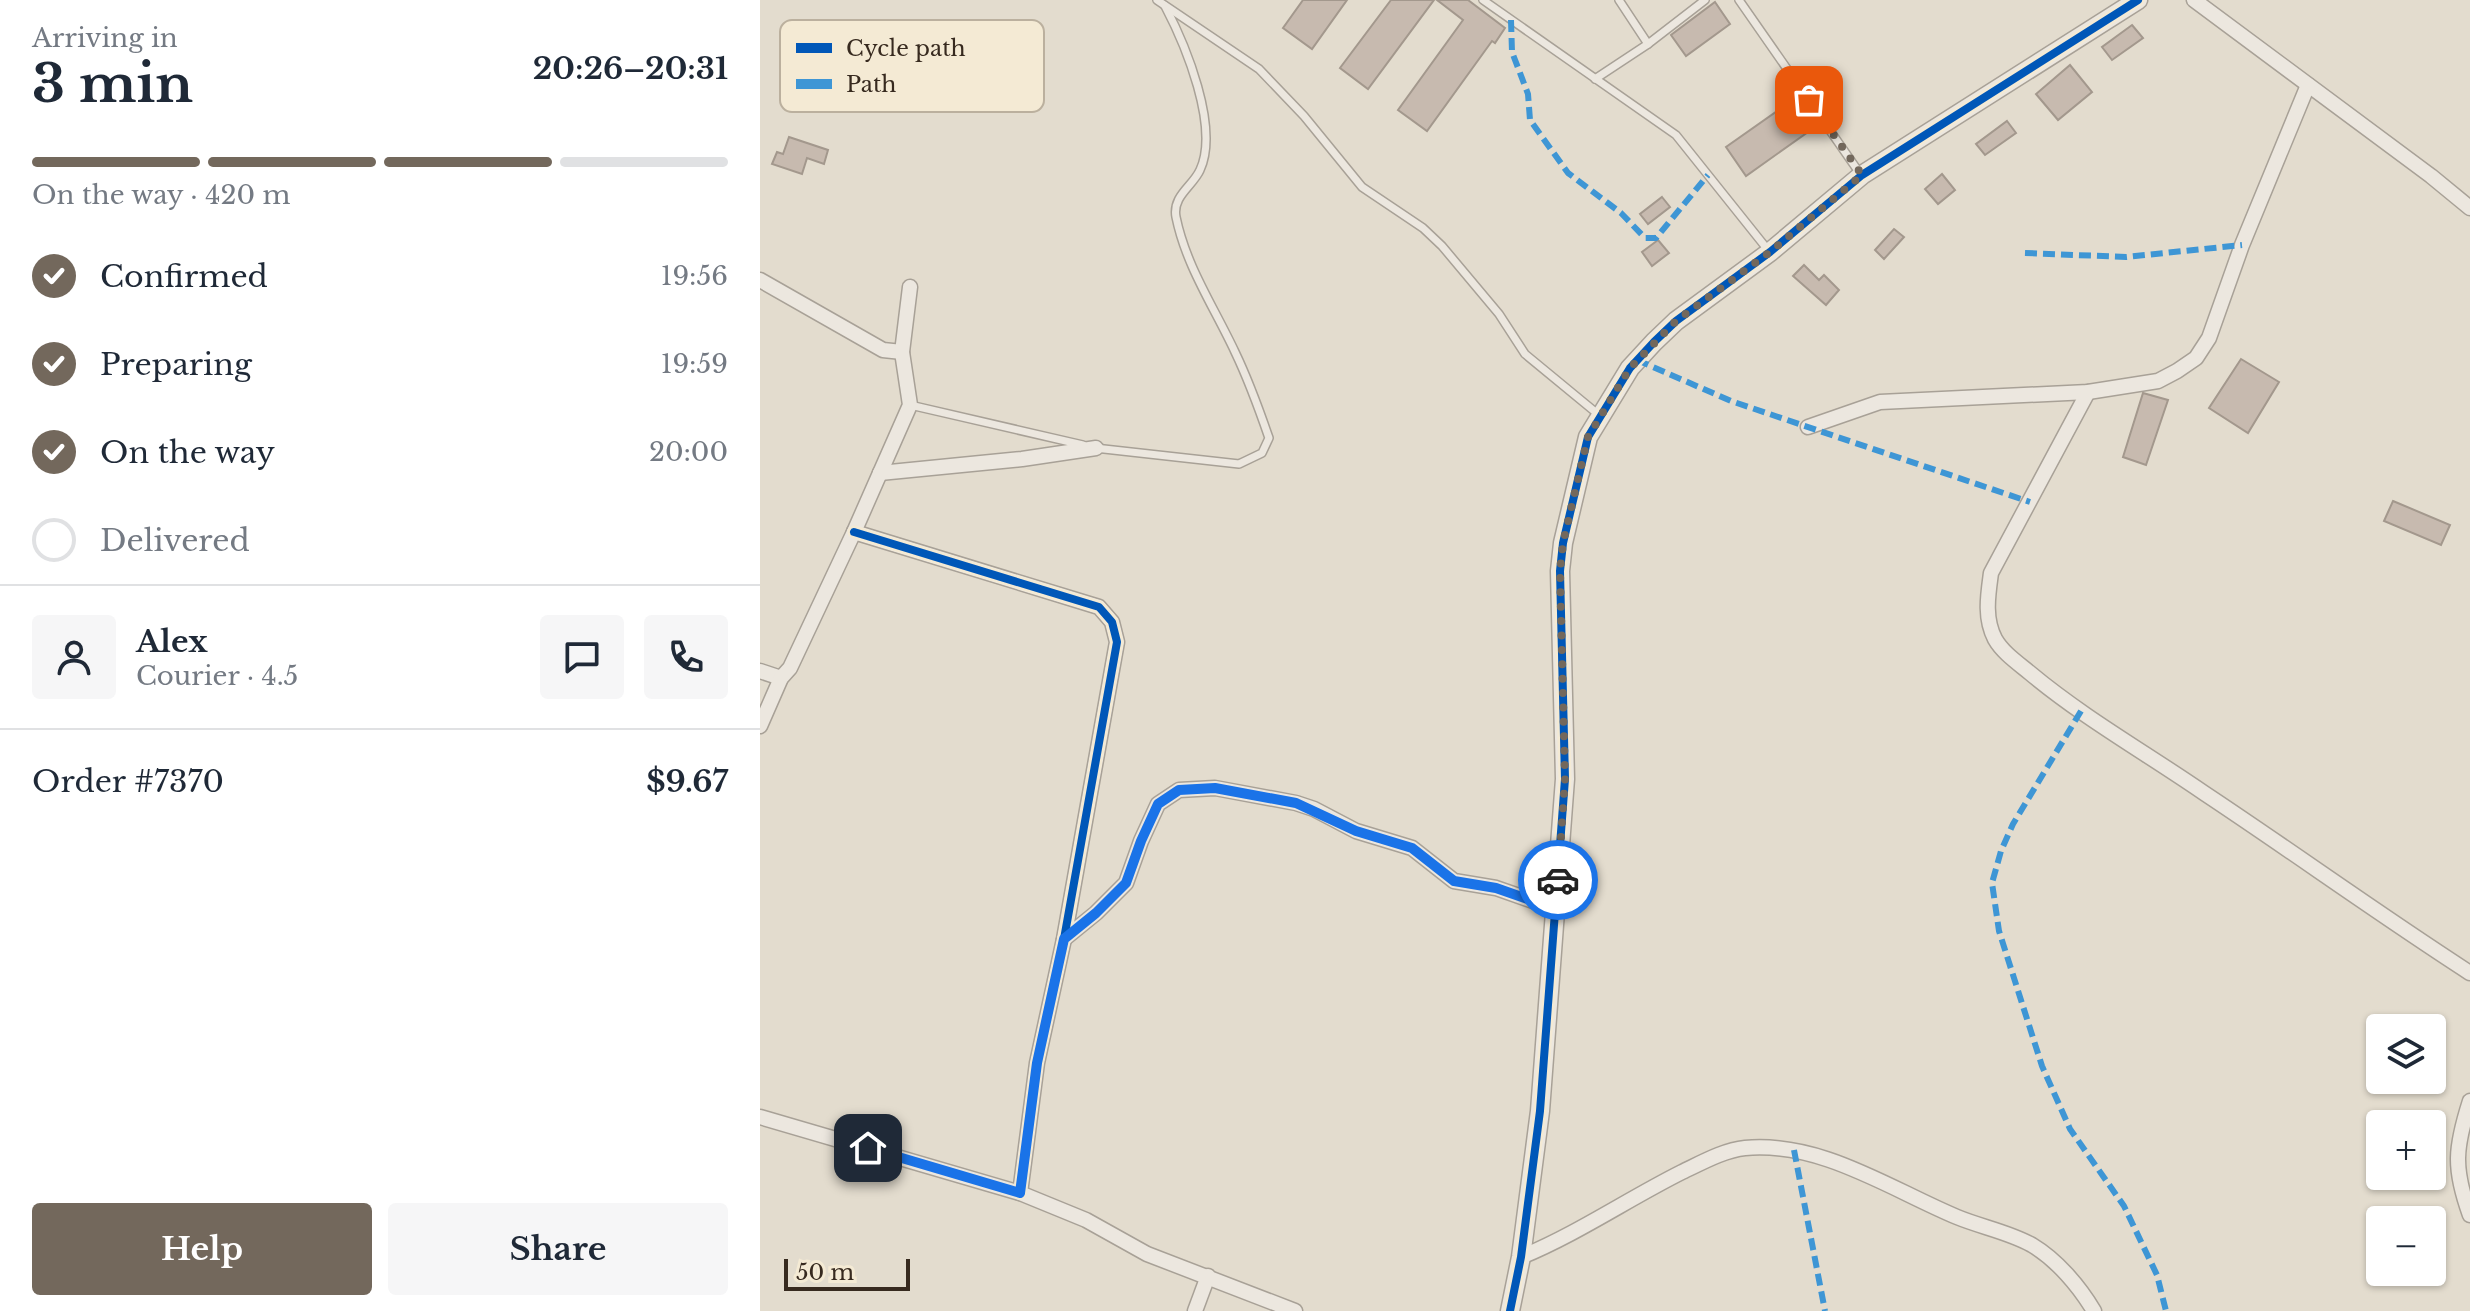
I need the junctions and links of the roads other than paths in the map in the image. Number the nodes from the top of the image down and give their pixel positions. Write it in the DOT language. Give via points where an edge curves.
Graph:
graph roads {
  1 [pos="1483,0"];
  2 [pos="1619,0"];
  3 [pos="1705,0"];
  4 [pos="1739,0"];
  5 [pos="2138,0"];
  6 [pos="2194,0"];
  7 [pos="1161,3"];
  8 [pos="1648,44"];
  9 [pos="1595,79"];
  10 [pos="2308,85"];
  11 [pos="1862,175"];
  12 [pos="2470,208"];
  13 [pos="1770,252"];
  14 [pos="760,280"];
  15 [pos="910,287"];
  16 [pos="902,352"];
  17 [pos="2088,392"];
  18 [pos="910,405"];
  19 [pos="1600,417"];
  20 [pos="1808,427"];
  21 [pos="1096,448"];
  22 [pos="880,473"];
  23 [pos="854,532"];
  24 [pos="760,671"];
  25 [pos="781,678"];
  26 [pos="760,726"];
  27 [pos="1556,909"];
  28 [pos="1064,939"];
  29 [pos="2470,973"];
  30 [pos="2470,1101"];
  31 [pos="760,1117"];
  32 [pos="1020,1193"];
  33 [pos="2470,1215"];
  34 [pos="1521,1257"];
  35 [pos="1208,1276"];
  36 [pos="1195,1311"];
  37 [pos="1295,1311"];
  38 [pos="1510,1311"];
  39 [pos="2094,1311"];
  1 -- 9 [label="lane"];
  2 -- 8 [label="lane"];
  3 -- 8 [label="lane"];
  4 -- 11 [label="lane"];
  5 -- 11 [label="street"];
  6 -- 10 [label="street"];
  7 -- 19 [label="lane" via="1259,69 1362,187 1442,246 1525,354"];
  7 -- 21 [label="lane" via="1184,42 1206,135 1199,172 1177,202 1175,214 1198,284 1235,350 1269,438 1262,453 1239,464"];
  8 -- 9 [label="lane"];
  9 -- 13 [label="lane" via="1676,135"];
  10 -- 12 [label="street"];
  10 -- 17 [label="street" via="2209,338 2196,358 2158,381"];
  11 -- 13 [label="street"];
  13 -- 19 [label="street" via="1676,321 1630,368"];
  14 -- 16 [label="street" via="883,350"];
  15 -- 16 [label="street"];
  16 -- 18 [label="street"];
  17 -- 20 [label="street" via="1880,402"];
  17 -- 29 [label="street" via="1991,573 1987,601 1996,640 2056,694"];
  18 -- 21 [label="lane"];
  18 -- 22 [label="street"];
  19 -- 27 [label="street" via="1588,437 1574,490 1560,571 1565,779"];
  21 -- 22 [label="street"];
  22 -- 23 [label="street"];
  23 -- 25 [label="street"];
  23 -- 28 [label="street" via="1099,607 1112,622 1117,642"];
  24 -- 25 [label="street"];
  25 -- 26 [label="street"];
  27 -- 28 [label="street" via="1496,888 1454,881 1412,848 1356,831 1296,803 1215,788 1179,790 1158,804 1126,883"];
  27 -- 34 [label="street" via="1540,1111"];
  28 -- 32 [label="street" via="1037,1063"];
  30 -- 33 [label="street" via="2457,1141"];
  31 -- 32 [label="street"];
  32 -- 35 [label="street" via="1086,1220 1147,1254"];
  34 -- 38 [label="street"];
  34 -- 39 [label="street" via="1708,1160 1744,1148 1794,1150 1848,1167 2032,1245 2064,1272"];
  35 -- 36 [label="street"];
  35 -- 37 [label="street"];
}
